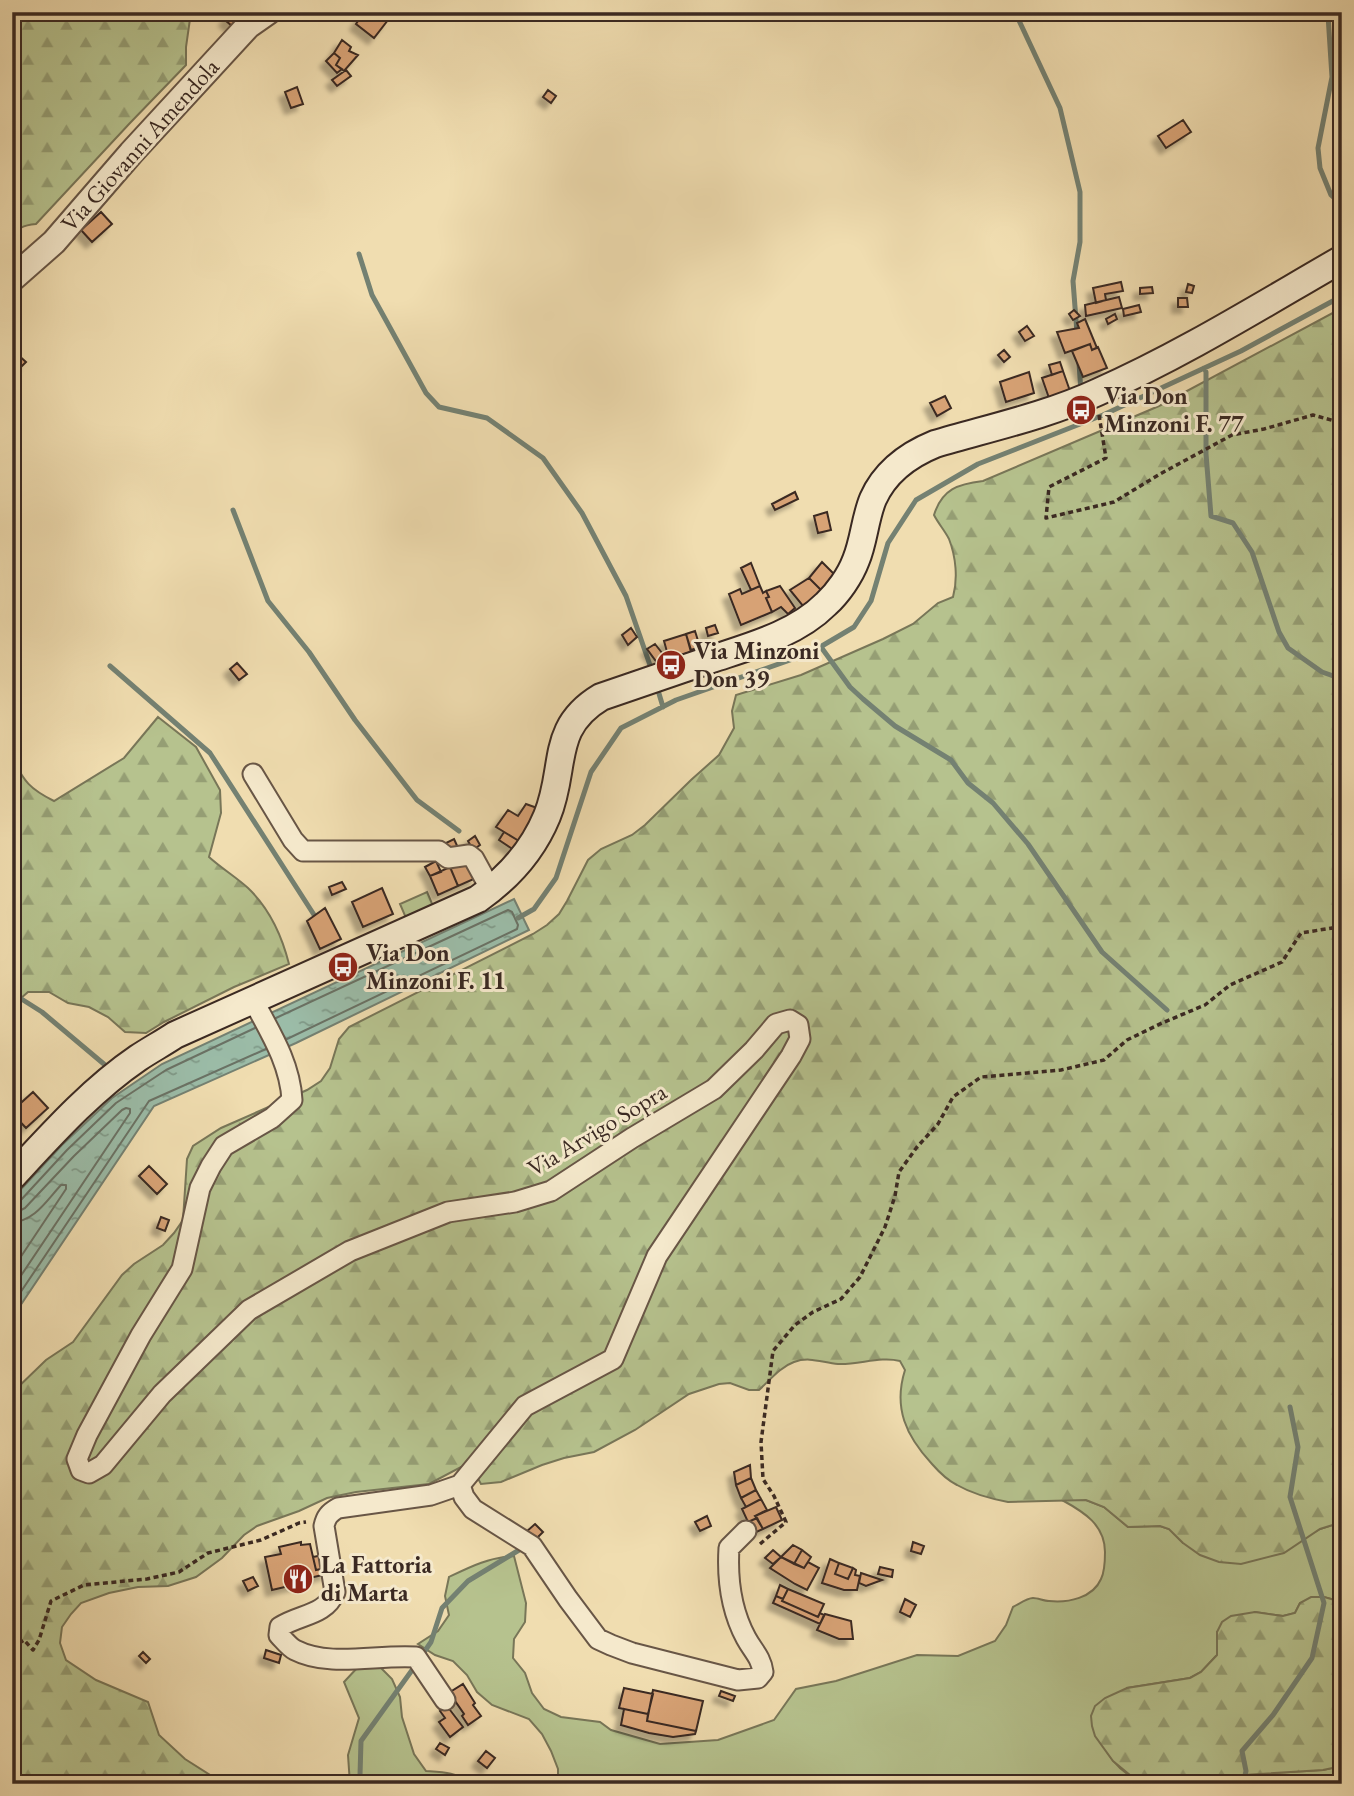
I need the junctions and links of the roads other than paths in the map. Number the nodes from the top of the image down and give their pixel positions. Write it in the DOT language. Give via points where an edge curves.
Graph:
graph roads {
  1 [pos="268,12"];
  2 [pos="1342,259"];
  3 [pos="12,279"];
  4 [pos="253,774"];
  5 [pos="491,890"];
  6 [pos="255,1004"];
  7 [pos="12,1177"];
  8 [pos="460,1485"];
  9 [pos="746,1531"];
  10 [pos="445,1700"];
  1 -- 3 [label="street, Via Giovanni Amendola" via="248,26 54,242"];
  2 -- 5 [label="main road" via="1175,355 1096,393 934,444 895,467 872,502 856,561 827,604 809,619 758,643 590,703 573,721 562,744 553,798 537,836"];
  4 -- 5 [label="street" via="303,851 439,851 448,858 470,855"];
  5 -- 6 [label="main road"];
  6 -- 7 [label="main road" via="176,1035 138,1058 86,1101"];
  6 -- 8 [label="street, Via Arvigo Sopra" via="286,1062 292,1100 272,1118 224,1146 211,1166 200,1188 182,1269 141,1335 77,1460 81,1470 89,1473 103,1465 162,1394 249,1310 350,1251 448,1212 515,1202 551,1191 715,1089 776,1024 790,1020 798,1025 800,1039 791,1056 657,1256 613,1359 525,1406"];
  8 -- 9 [label="street" via="473,1509 532,1546 598,1639 632,1653 738,1680 758,1678 763,1672 733,1607 729,1548"];
  8 -- 10 [label="street" via="431,1495 338,1508 326,1517 335,1592 322,1609 280,1627 279,1635 293,1649 323,1659 416,1657"];
}
